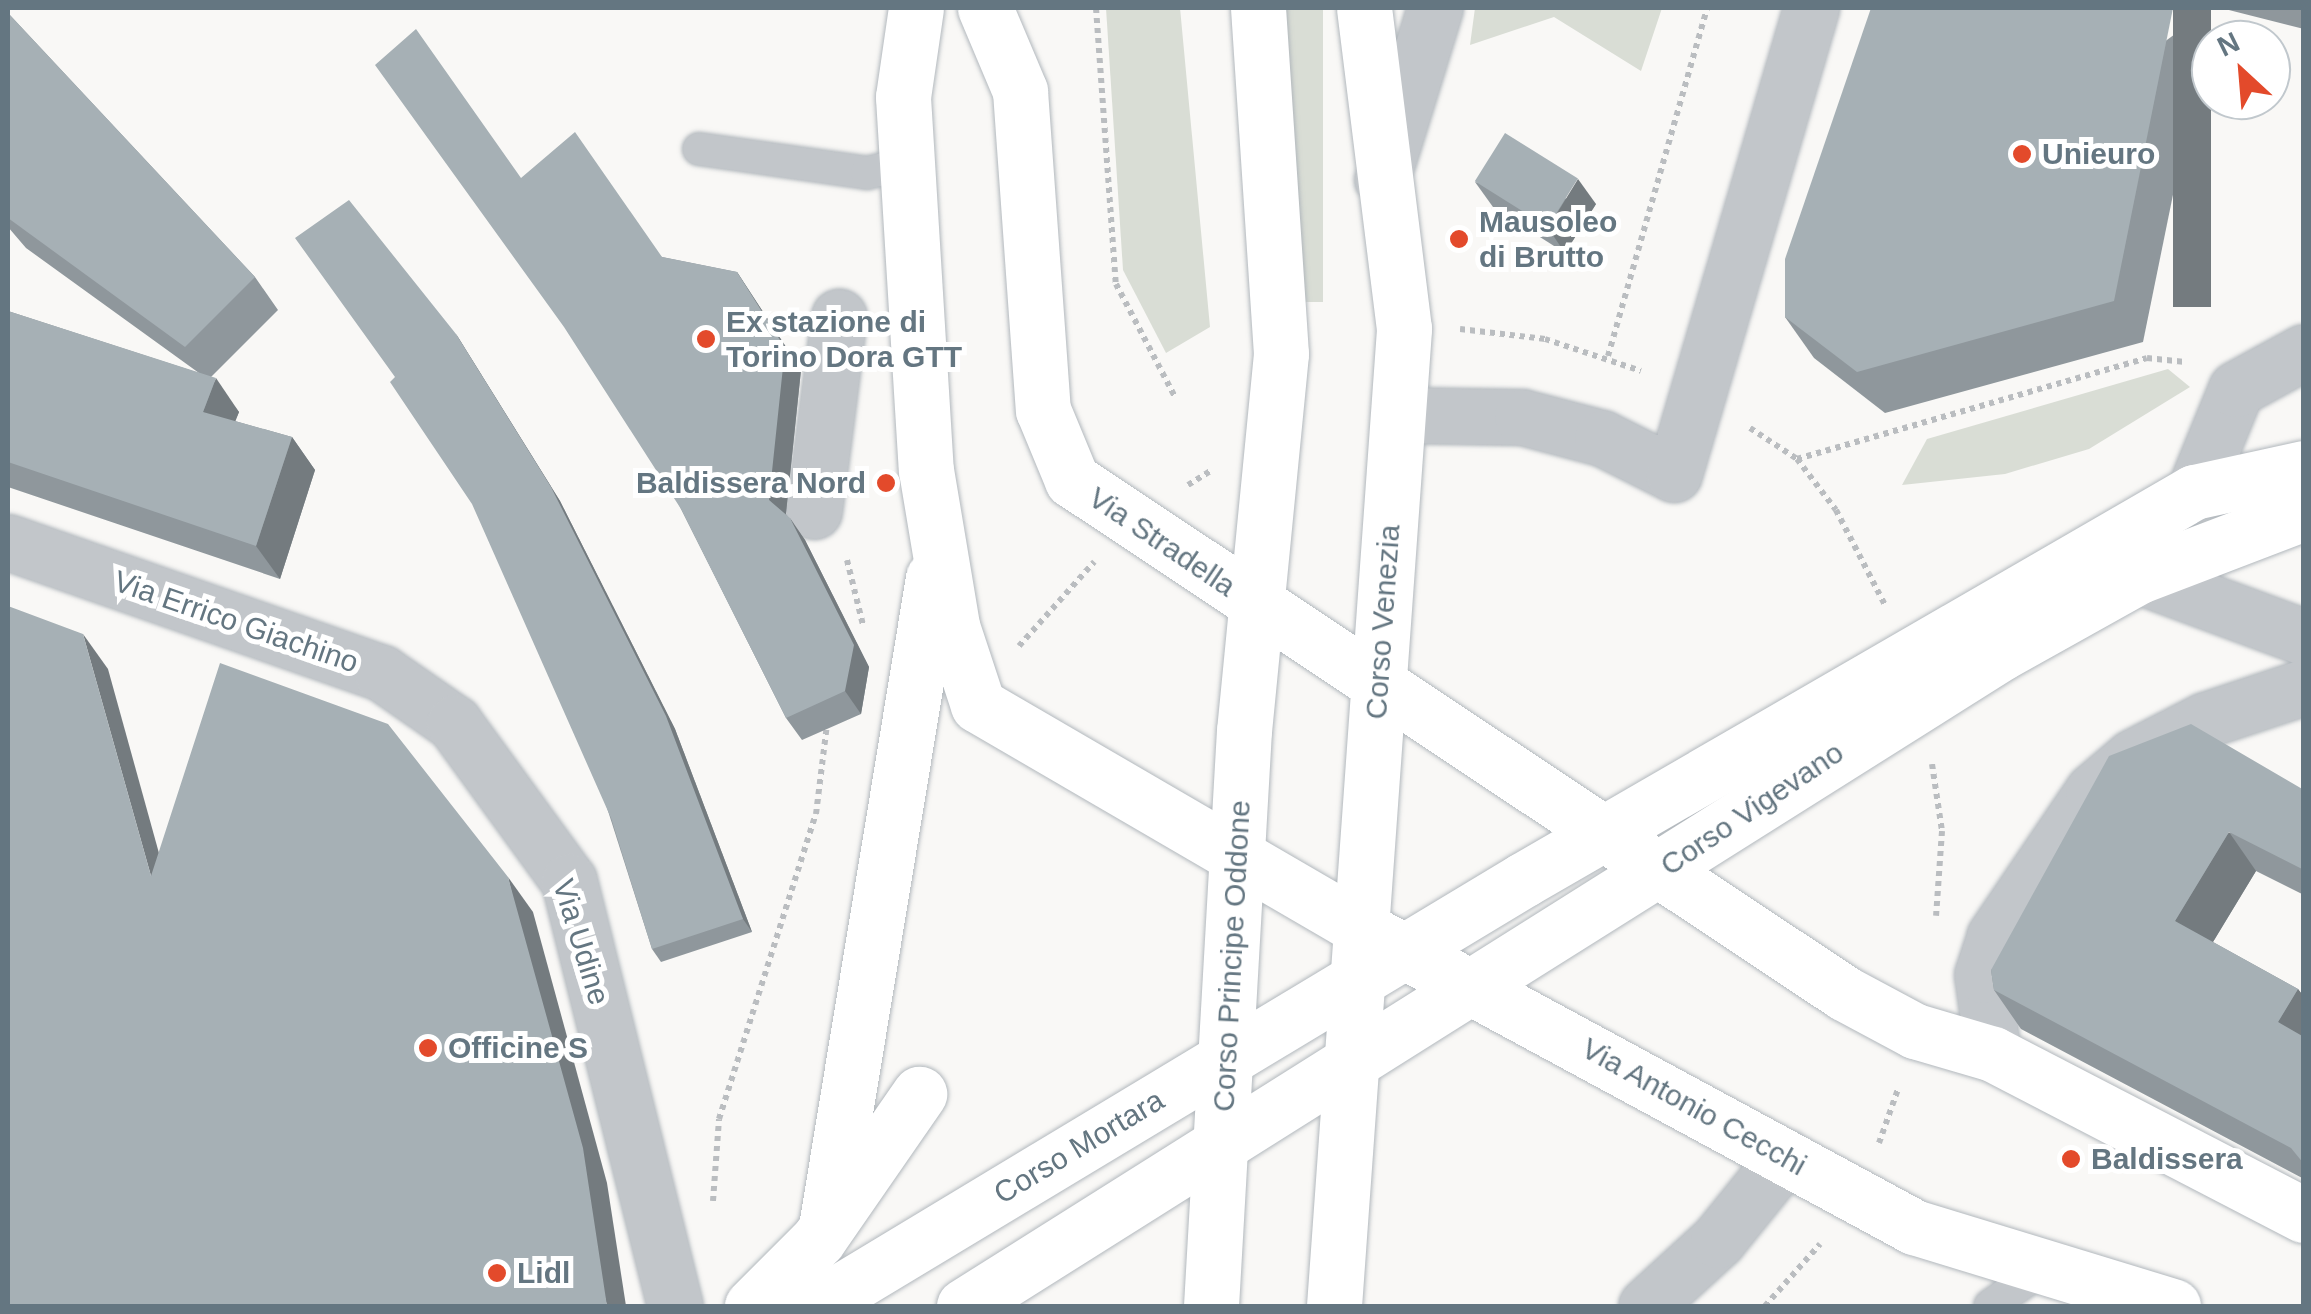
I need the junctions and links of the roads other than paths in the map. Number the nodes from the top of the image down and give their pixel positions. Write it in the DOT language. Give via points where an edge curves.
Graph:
graph roads {
  1 [pos="916,8"];
  2 [pos="985,8"];
  3 [pos="1258,8"];
  4 [pos="1364,8"];
  5 [pos="1435,8"];
  6 [pos="1811,8"];
  7 [pos="699,149"];
  8 [pos="907,163"];
  9 [pos="1382,179"];
  10 [pos="839,317"];
  11 [pos="2304,352"];
  12 [pos="1398,415"];
  13 [pos="2304,468"];
  14 [pos="2194,492"];
  15 [pos="814,511"];
  16 [pos="2304,513"];
  17 [pos="8,542"];
  18 [pos="937,556"];
  19 [pos="2139,576"];
  20 [pos="1256,605"];
  21 [pos="2304,638"];
  22 [pos="2304,686"];
  23 [pos="1378,688"];
  24 [pos="454,723"];
  25 [pos="1601,835"];
  26 [pos="1237,857"];
  27 [pos="1661,870"];
  28 [pos="1374,953"];
  29 [pos="1475,988"];
  30 [pos="1994,1054"];
  31 [pos="1225,1059"];
  32 [pos="1351,1065"];
  33 [pos="919,1094"];
  34 [pos="1221,1145"];
  35 [pos="1785,1157"];
  36 [pos="2304,1215"];
  37 [pos="826,1227"];
  38 [pos="2044,1268"];
  39 [pos="674,1306"];
  40 [pos="752,1306"];
  41 [pos="816,1306"];
  42 [pos="964,1306"];
  43 [pos="1211,1306"];
  44 [pos="1334,1306"];
  45 [pos="1646,1306"];
  46 [pos="1990,1306"];
  47 [pos="2173,1306"];
  1 -- 8 [label="main road" via="902,97"];
  2 -- 20 [label="main road, Via Stradella" via="1020,91 1052,438 1072,480"];
  3 -- 20 [label="main road" via="1281,354"];
  4 -- 9 [label="main road, Corso Venezia"];
  5 -- 9 [label="street, Corso Venezia"];
  6 -- 12 [label="street" via="1674,474 1602,438 1522,417"];
  7 -- 8 [label="lane" via="867,173"];
  8 -- 18 [label="main road"];
  9 -- 12 [label="main road, Corso Venezia" via="1404,329"];
  10 -- 15 [label="street"];
  11 -- 14 [label="street" via="2236,389"];
  12 -- 23 [label="main road, Corso Venezia"];
  13 -- 14 [label="main road, Corso Vigevano"];
  14 -- 25 [label="main road, Corso Vigevano"];
  16 -- 19 [label="main road, Corso Vigevano"];
  17 -- 24 [label="street, Via Errico Giachino" via="382,673"];
  18 -- 26 [label="main road" via="978,706"];
  18 -- 37 [label="main road"];
  19 -- 21 [label="street"];
  19 -- 27 [label="main road, Corso Vigevano" via="1850,743"];
  20 -- 23 [label="main road, Via Stradella"];
  20 -- 26 [label="main road, Corso Principe Oddone"];
  22 -- 30 [label="street" via="2133,756 2093,791 1994,937 1982,976"];
  23 -- 25 [label="main road, Via Stradella"];
  23 -- 28 [label="main road, Corso Venezia"];
  24 -- 39 [label="street, Via Udine" via="568,881"];
  25 -- 27 [label="main road, Via Stradella"];
  25 -- 28 [label="main road, Corso Mortara"];
  26 -- 28 [label="main road, Via Antonio Cecchi"];
  26 -- 31 [label="main road, Corso Principe Oddone"];
  27 -- 29 [label="main road, Corso Vigevano"];
  27 -- 30 [label="main road" via="1892,1021"];
  28 -- 29 [label="main road, Via Antonio Cecchi"];
  28 -- 31 [label="main road, Corso Mortara"];
  28 -- 32 [label="main road, Corso Venezia"];
  29 -- 32 [label="main road, Corso Vigevano"];
  29 -- 35 [label="main road, Via Antonio Cecchi"];
  30 -- 36 [label="main road"];
  31 -- 34 [label="main road, Corso Principe Oddone"];
  31 -- 41 [label="main road, Corso Mortara"];
  32 -- 34 [label="main road, Corso Vigevano"];
  32 -- 44 [label="main road"];
  33 -- 37 [label="main road"];
  34 -- 42 [label="main road"];
  34 -- 43 [label="main road, Corso Principe Oddone"];
  35 -- 38 [label="main road, Via Antonio Cecchi" via="1914,1227"];
  35 -- 45 [label="street" via="1718,1240"];
  37 -- 40 [label="main road"];
  38 -- 46 [label="lane"];
  38 -- 47 [label="main road, Via Antonio Cecchi"];
}
